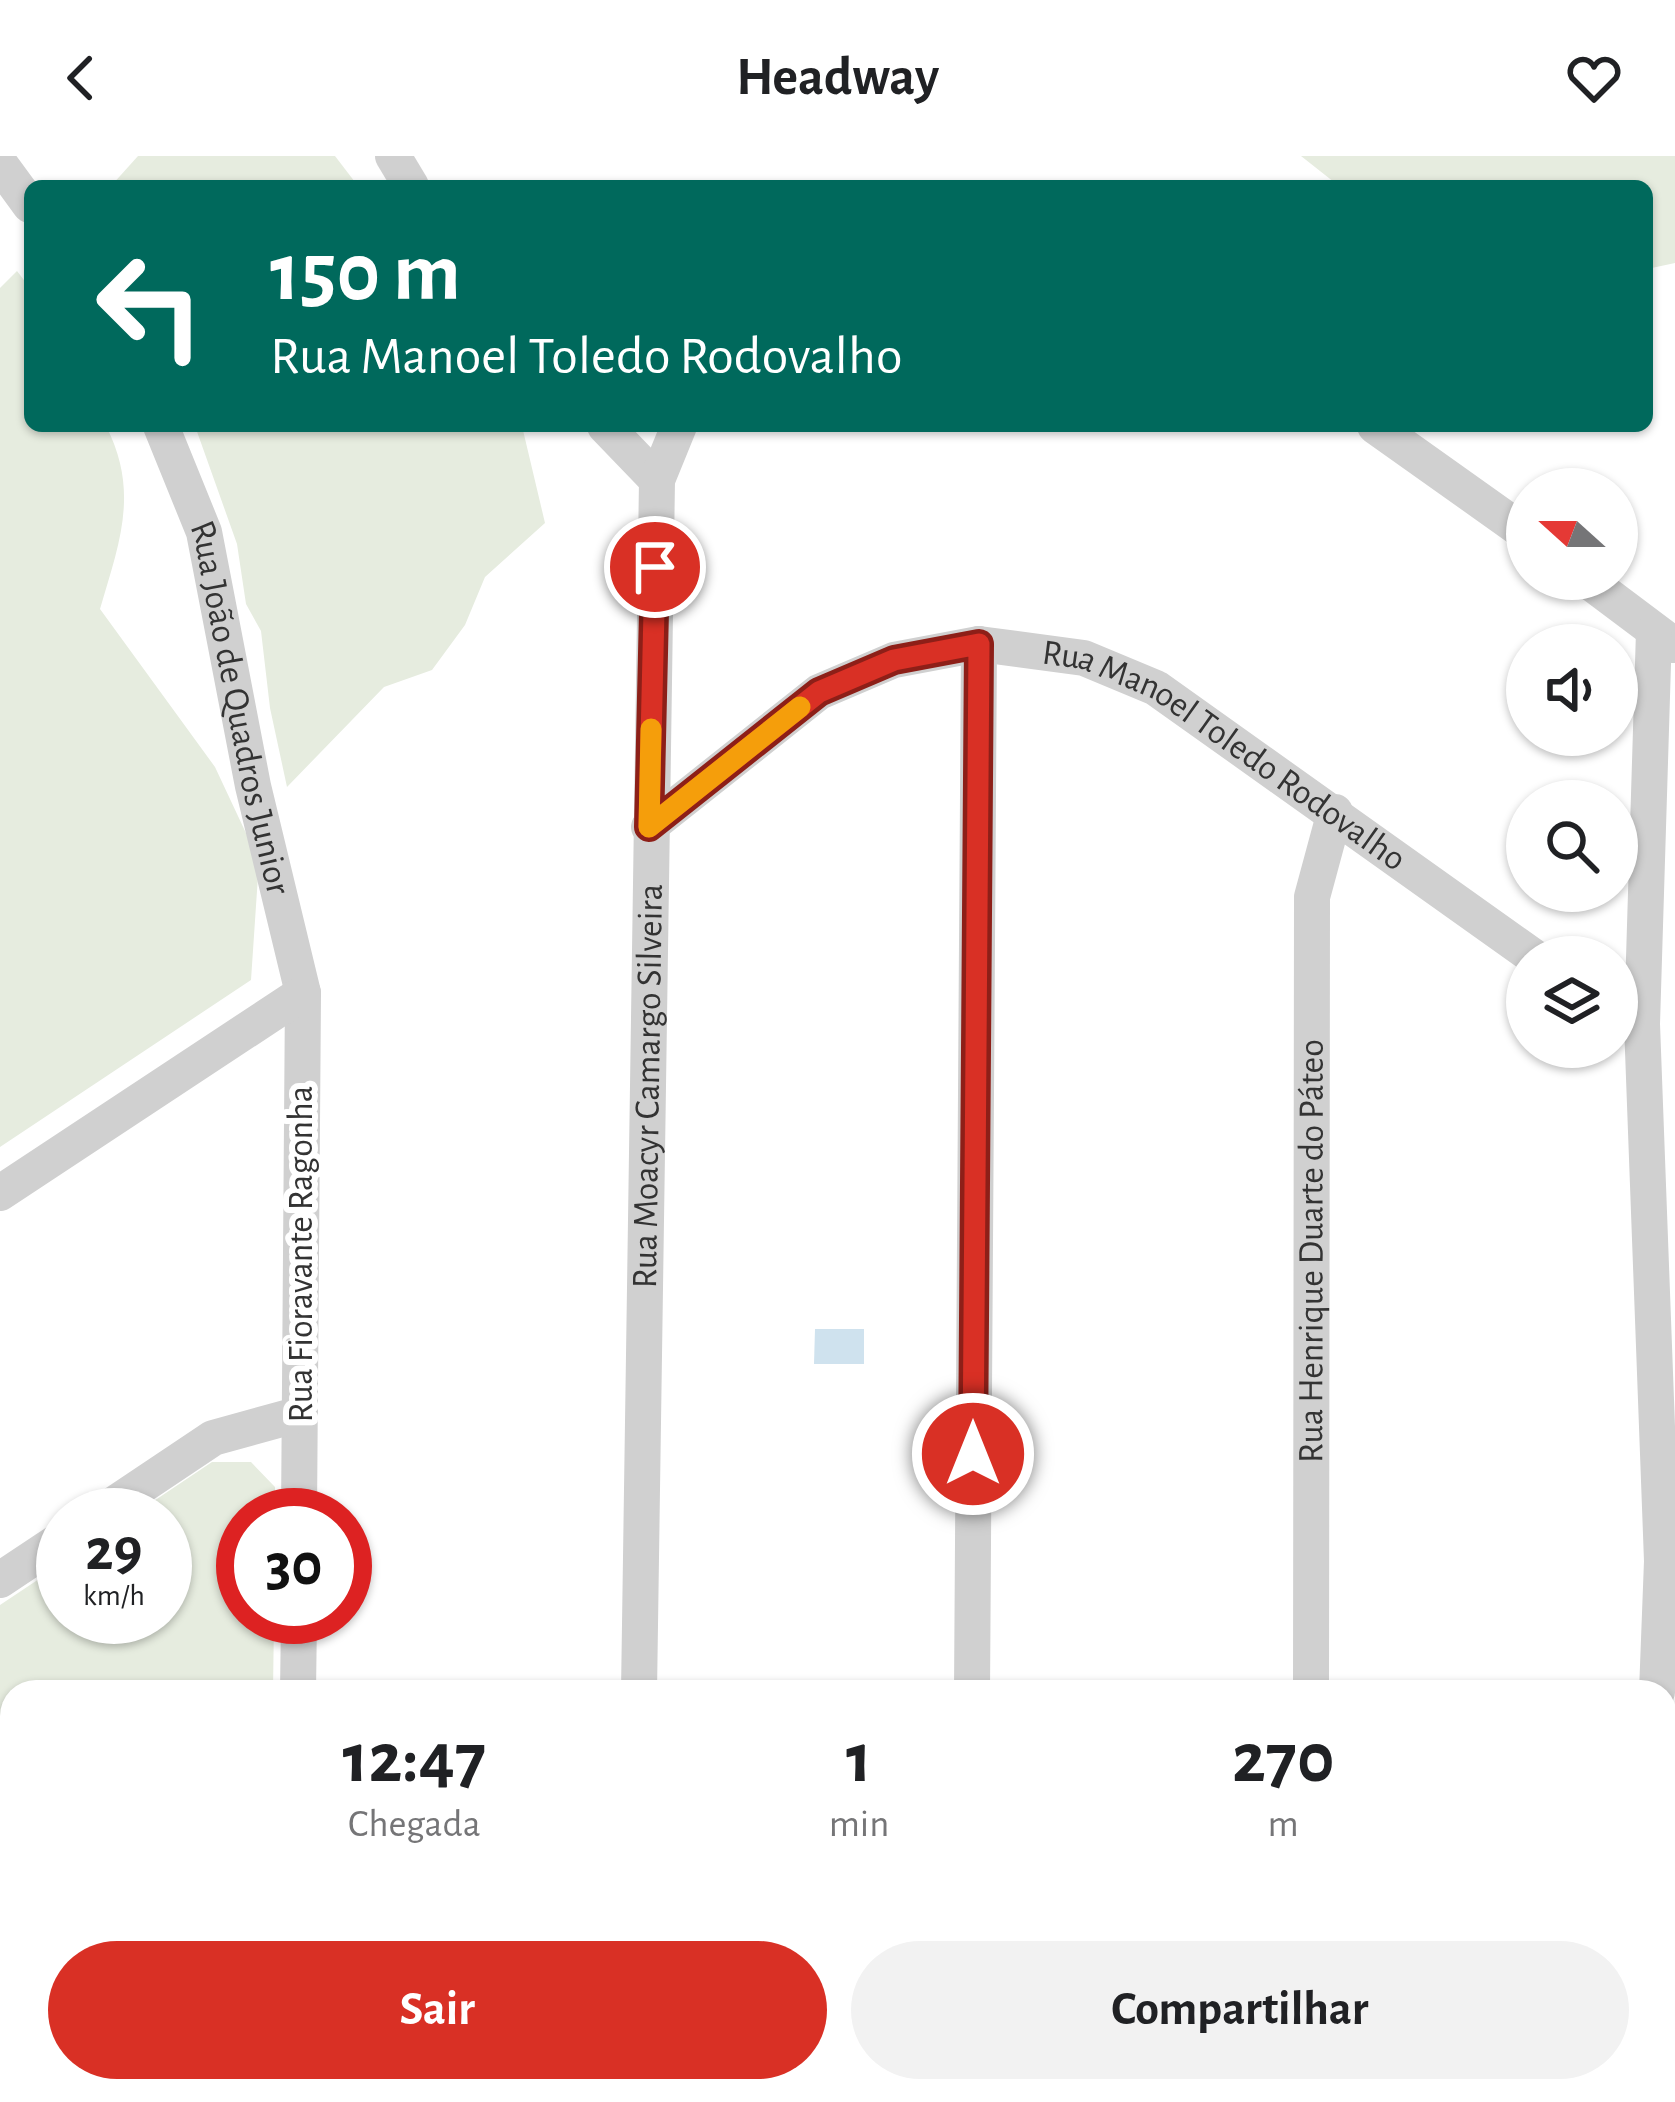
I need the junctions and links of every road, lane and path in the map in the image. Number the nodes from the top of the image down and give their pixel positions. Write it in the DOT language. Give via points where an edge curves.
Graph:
graph roads {
  1 [pos="0,164"];
  2 [pos="24,198"];
  3 [pos="163,432"];
  4 [pos="611,432"];
  5 [pos="677,432"];
  6 [pos="1383,432"];
  7 [pos="657,480"];
  8 [pos="1506,519"];
  9 [pos="1614,600"];
  10 [pos="1664,638"];
  11 [pos="979,644"];
  12 [pos="1335,812"];
  13 [pos="649,827"];
  14 [pos="1637,936"];
  15 [pos="1506,937"];
  16 [pos="303,993"];
  17 [pos="1634,1068"];
  18 [pos="0,1193"];
  19 [pos="300,1414"];
  20 [pos="138,1488"];
  21 [pos="299,1488"];
  22 [pos="36,1556"];
  23 [pos="1668,1561"];
  24 [pos="0,1580"];
  25 [pos="298,1644"];
  26 [pos="298,1680"];
  27 [pos="639,1680"];
  28 [pos="972,1680"];
  29 [pos="1311,1680"];
  30 [pos="1658,1680"];
  1 -- 2 [label="street"];
  3 -- 16 [label="street, Rua João de Quadros Junior" via="204,532"];
  4 -- 7 [label="street"];
  5 -- 7 [label="street"];
  6 -- 8 [label="street"];
  7 -- 13 [label="street, Rua Moacyr Camargo Silveira"];
  9 -- 10 [label="street"];
  10 -- 14 [label="street"];
  11 -- 12 [label="street, Rua Manoel Toledo Rodovalho" via="1084,658 1156,688"];
  11 -- 13 [label="street, Rua Manoel Toledo Rodovalho" via="894,660 819,692"];
  11 -- 28 [label="street"];
  12 -- 15 [label="street, Rua Manoel Toledo Rodovalho"];
  12 -- 29 [label="street, Rua Henrique Duarte do Páteo" via="1312,897"];
  13 -- 27 [label="street, Rua Moacyr Camargo Silveira"];
  16 -- 18 [label="street"];
  16 -- 19 [label="street, Rua Fioravante Ragonha"];
  17 -- 23 [label="street"];
  19 -- 20 [label="street" via="212,1438"];
  19 -- 21 [label="street, Rua Fioravante Ragonha"];
  22 -- 24 [label="street"];
  23 -- 30 [label="street"];
  25 -- 26 [label="street"];
}
